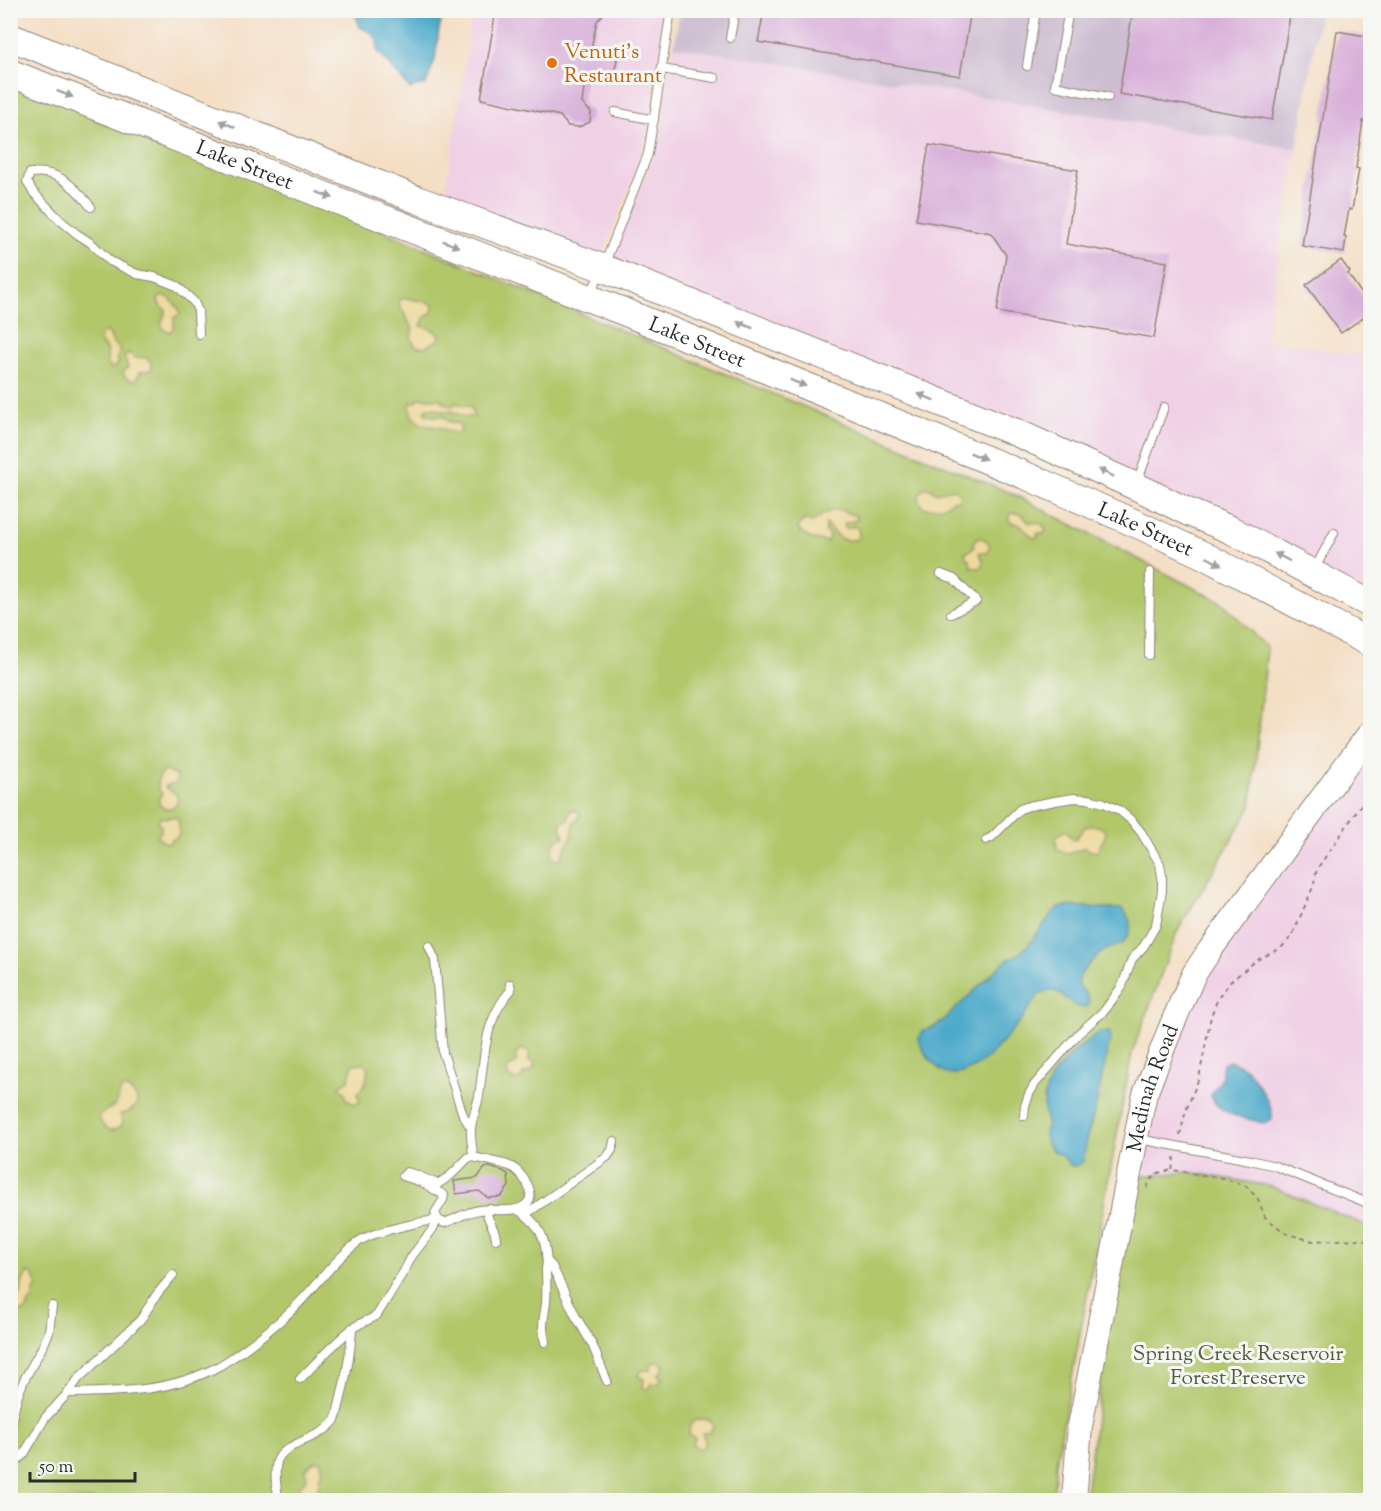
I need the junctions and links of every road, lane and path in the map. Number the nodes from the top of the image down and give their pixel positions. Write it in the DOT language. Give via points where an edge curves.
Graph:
graph roads {
  1 [pos="671,10"];
  2 [pos="735,10"];
  3 [pos="1036,10"];
  4 [pos="1069,10"];
  5 [pos="10,37"];
  6 [pos="730,38"];
  7 [pos="1027,66"];
  8 [pos="662,69"];
  9 [pos="10,73"];
  10 [pos="715,78"];
  11 [pos="1108,97"];
  12 [pos="615,112"];
  13 [pos="654,120"];
  14 [pos="91,207"];
  15 [pos="603,268"];
  16 [pos="588,298"];
  17 [pos="199,334"];
  18 [pos="1164,407"];
  19 [pos="1135,486"];
  20 [pos="1334,533"];
  21 [pos="1150,572"];
  22 [pos="1312,573"];
  23 [pos="941,574"];
  24 [pos="1371,604"];
  25 [pos="951,614"];
  26 [pos="1371,643"];
  27 [pos="1149,655"];
  28 [pos="1371,733"];
  29 [pos="1371,792"];
  30 [pos="986,840"];
  31 [pos="429,946"];
  32 [pos="510,984"];
  33 [pos="1024,1116"];
  34 [pos="471,1128"];
  35 [pos="1135,1138"];
  36 [pos="614,1141"];
  37 [pos="1178,1146"];
  38 [pos="473,1157"];
  39 [pos="1172,1170"];
  40 [pos="1145,1190"];
  41 [pos="1371,1204"];
  42 [pos="489,1209"];
  43 [pos="516,1209"];
  44 [pos="526,1214"];
  45 [pos="438,1219"];
  46 [pos="496,1239"];
  47 [pos="1371,1241"];
  48 [pos="548,1262"];
  49 [pos="173,1275"];
  50 [pos="52,1306"];
  51 [pos="352,1328"];
  52 [pos="545,1342"];
  53 [pos="300,1379"];
  54 [pos="607,1381"];
  55 [pos="68,1393"];
  56 [pos="10,1427"];
  57 [pos="10,1467"];
  58 [pos="278,1500"];
  59 [pos="1074,1500"];
  1 -- 8 [label="lane"];
  2 -- 6 [label="lane"];
  3 -- 7 [label="lane"];
  4 -- 11 [label="lane" via="1055,86"];
  15 -- 5 [label="main road, Lake Street, one-way" via="418,200"];
  8 -- 10 [label="lane"];
  8 -- 13 [label="lane"];
  9 -- 16 [label="main road, Lake Street, one-way"];
  12 -- 13 [label="lane"];
  13 -- 15 [label="lane" via="648,154"];
  14 -- 17 [label="lane" via="82,195 56,176 30,173 27,182 40,200 110,261 177,286 194,302"];
  15 -- 16 [label="lane"];
  19 -- 15 [label="main road, Lake Street, one-way" via="1015,432"];
  16 -- 26 [label="main road, Lake Street, one-way" via="1139,525"];
  18 -- 19 [label="lane"];
  22 -- 19 [label="main road, Lake Street, one-way"];
  20 -- 22 [label="lane"];
  21 -- 27 [label="lane"];
  22 -- 24 [label="main road, Lake Street"];
  23 -- 25 [label="lane" via="954,579 976,601"];
  28 -- 35 [label="main road, Medinah Road" via="1194,974 1145,1094"];
  29 -- 37 [label="path" via="1317,869 1292,936 1281,948 1257,960 1218,998"];
  30 -- 33 [label="lane" via="1020,809 1074,798 1088,799 1119,810 1132,821 1160,864 1162,876 1156,925 1132,959 1122,986 1105,1010 1078,1034 1035,1084"];
  31 -- 34 [label="lane" via="435,960 443,1053"];
  32 -- 34 [label="lane" via="511,990 491,1023"];
  34 -- 38 [label="lane"];
  35 -- 37 [label="lane"];
  35 -- 59 [label="main road, Medinah Road" via="1080,1426"];
  36 -- 44 [label="lane" via="607,1157"];
  37 -- 39 [label="path"];
  37 -- 41 [label="lane" via="1275,1166"];
  38 -- 43 [label="lane" via="504,1163 522,1176 531,1197"];
  38 -- 45 [label="lane" via="438,1184 407,1172 403,1176 444,1194 435,1213"];
  39 -- 40 [label="path" via="1158,1173"];
  39 -- 47 [label="path" via="1246,1186 1258,1199 1265,1217 1287,1234 1313,1241"];
  42 -- 43 [label="lane"];
  42 -- 45 [label="lane" via="444,1223"];
  42 -- 46 [label="lane" via="487,1215"];
  43 -- 44 [label="lane"];
  44 -- 48 [label="lane" via="538,1226"];
  45 -- 51 [label="lane" via="377,1315"];
  45 -- 55 [label="lane" via="363,1239 295,1307 220,1366 186,1381 152,1389"];
  48 -- 52 [label="lane" via="542,1324"];
  48 -- 54 [label="lane"];
  49 -- 55 [label="lane" via="134,1327"];
  50 -- 56 [label="lane" via="49,1332 24,1380"];
  51 -- 53 [label="lane"];
  51 -- 58 [label="lane" via="336,1417 330,1426 289,1448 277,1460"];
  55 -- 57 [label="lane"];
}
